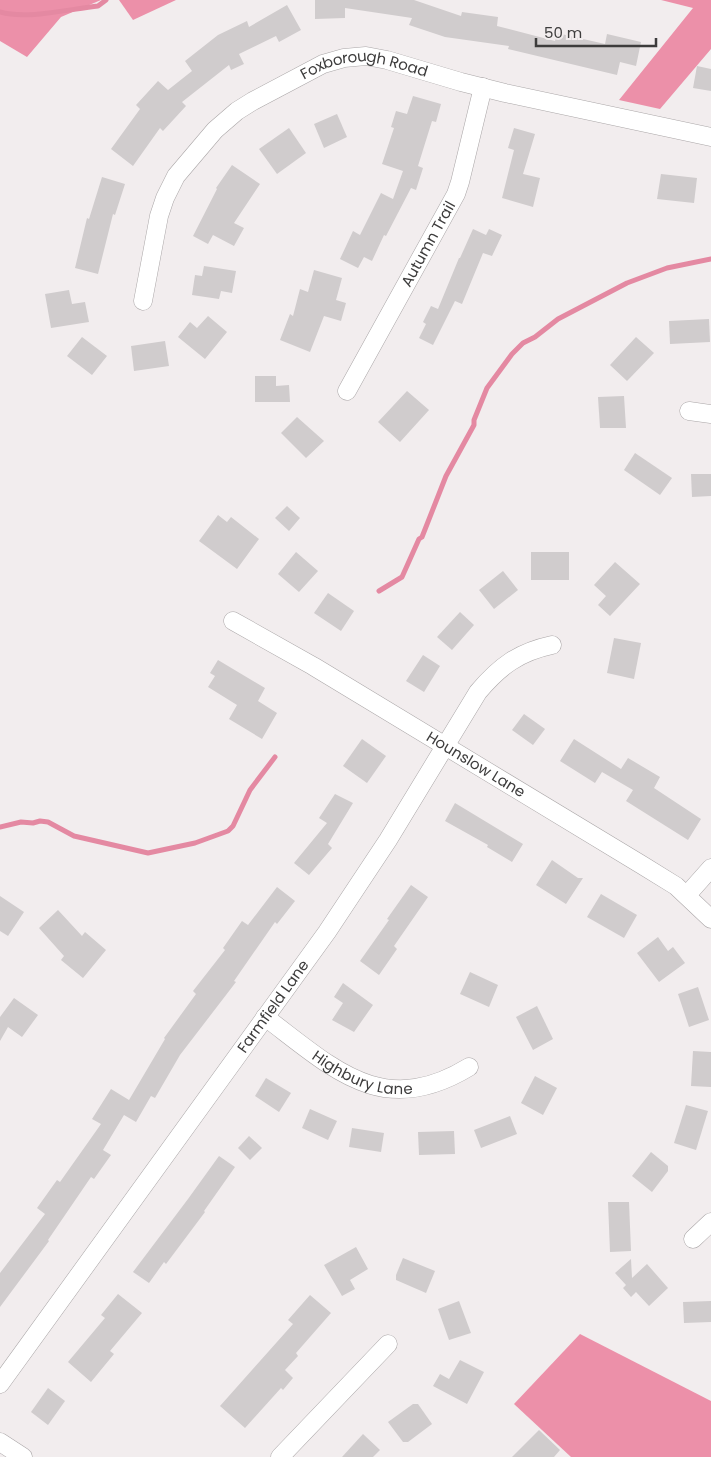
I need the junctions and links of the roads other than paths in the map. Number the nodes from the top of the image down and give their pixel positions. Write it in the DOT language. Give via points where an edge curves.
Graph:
graph roads {
  1 [pos="483,87"];
  2 [pos="711,137"];
  3 [pos="143,301"];
  4 [pos="347,391"];
  5 [pos="689,411"];
  6 [pos="711,414"];
  7 [pos="233,621"];
  8 [pos="552,645"];
  9 [pos="445,745"];
  10 [pos="711,868"];
  11 [pos="688,895"];
  12 [pos="711,919"];
  13 [pos="265,1017"];
  14 [pos="469,1067"];
  15 [pos="711,1222"];
  16 [pos="693,1239"];
  17 [pos="388,1344"];
  18 [pos="0,1384"];
  19 [pos="0,1442"];
  20 [pos="23,1457"];
  21 [pos="280,1457"];
  1 -- 2 [label="street, Foxborough Road"];
  1 -- 3 [label="street, Foxborough Road" via="366,56 323,64 252,101 215,130 176,176 159,216"];
  1 -- 4 [label="street, Autumn Trail" via="456,194"];
  5 -- 6 [label="street"];
  7 -- 9 [label="street, Hounslow Lane"];
  8 -- 9 [label="street, Farmfield Lane" via="518,656 487,681"];
  9 -- 11 [label="street, Hounslow Lane"];
  9 -- 13 [label="street, Farmfield Lane" via="363,879"];
  10 -- 11 [label="street"];
  11 -- 12 [label="street, Hounslow Lane"];
  13 -- 14 [label="street, Highbury Lane" via="334,1070 381,1088 421,1087"];
  13 -- 18 [label="street, Farmfield Lane"];
  15 -- 16 [label="street"];
  17 -- 21 [label="street"];
  19 -- 20 [label="street"];
}
